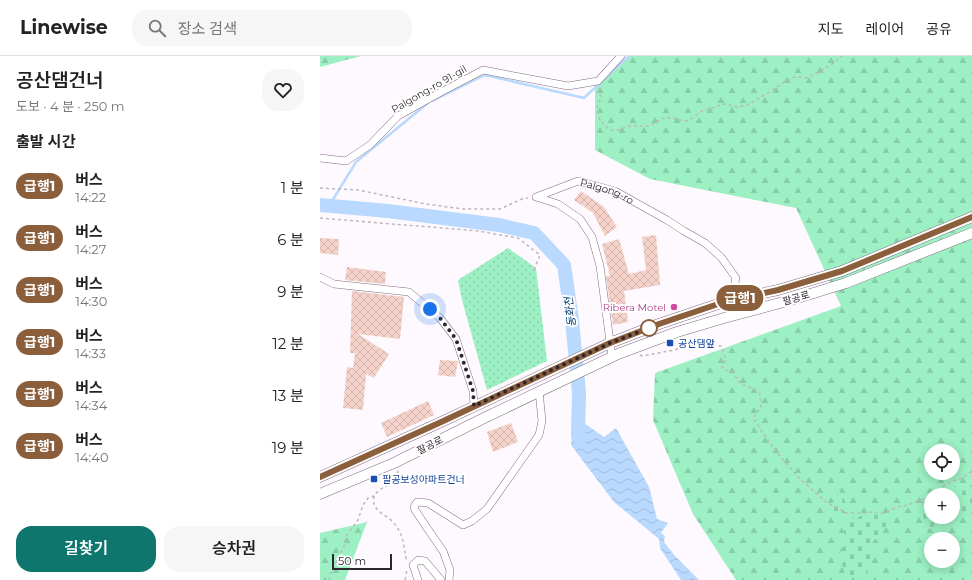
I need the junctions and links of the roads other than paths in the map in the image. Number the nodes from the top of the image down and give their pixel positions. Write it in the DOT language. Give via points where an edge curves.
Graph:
graph roads {
  1 [pos="621,56"];
  2 [pos="320,158"];
  3 [pos="972,217"];
  4 [pos="972,233"];
  5 [pos="320,277"];
  6 [pos="727,301"];
  7 [pos="610,343"];
  8 [pos="612,357"];
  9 [pos="539,391"];
  10 [pos="474,406"];
  11 [pos="320,477"];
  12 [pos="320,494"];
  13 [pos="418,580"];
  14 [pos="441,580"];
  15 [pos="449,580"];
  1 -- 2 [label="street, Palgong-ro 91-gil" via="598,80 568,86 483,70 398,116 370,145 346,161"];
  3 -- 6 [label="main road" via="842,271 778,290"];
  4 -- 8 [label="main road, 팔공로" via="846,283 677,332"];
  5 -- 10 [label="street" via="334,284 409,292 440,318 456,339 473,391"];
  6 -- 7 [label="main road"];
  6 -- 7 [label="street, Palgong-ro" via="736,278 721,257 705,243 615,191 578,181 536,197 558,204 580,219 592,237 600,266"];
  7 -- 8 [label="street"];
  7 -- 10 [label="main road"];
  8 -- 9 [label="main road, 팔공로"];
  9 -- 12 [label="main road, 팔공로" via="401,459"];
  9 -- 15 [label="street" via="542,422 539,435 487,509 463,525 428,502 417,502 414,506 443,551 450,570"];
  10 -- 11 [label="main road"];
  13 -- 14 [label="street" via="413,565 418,560 425,560"];
}
